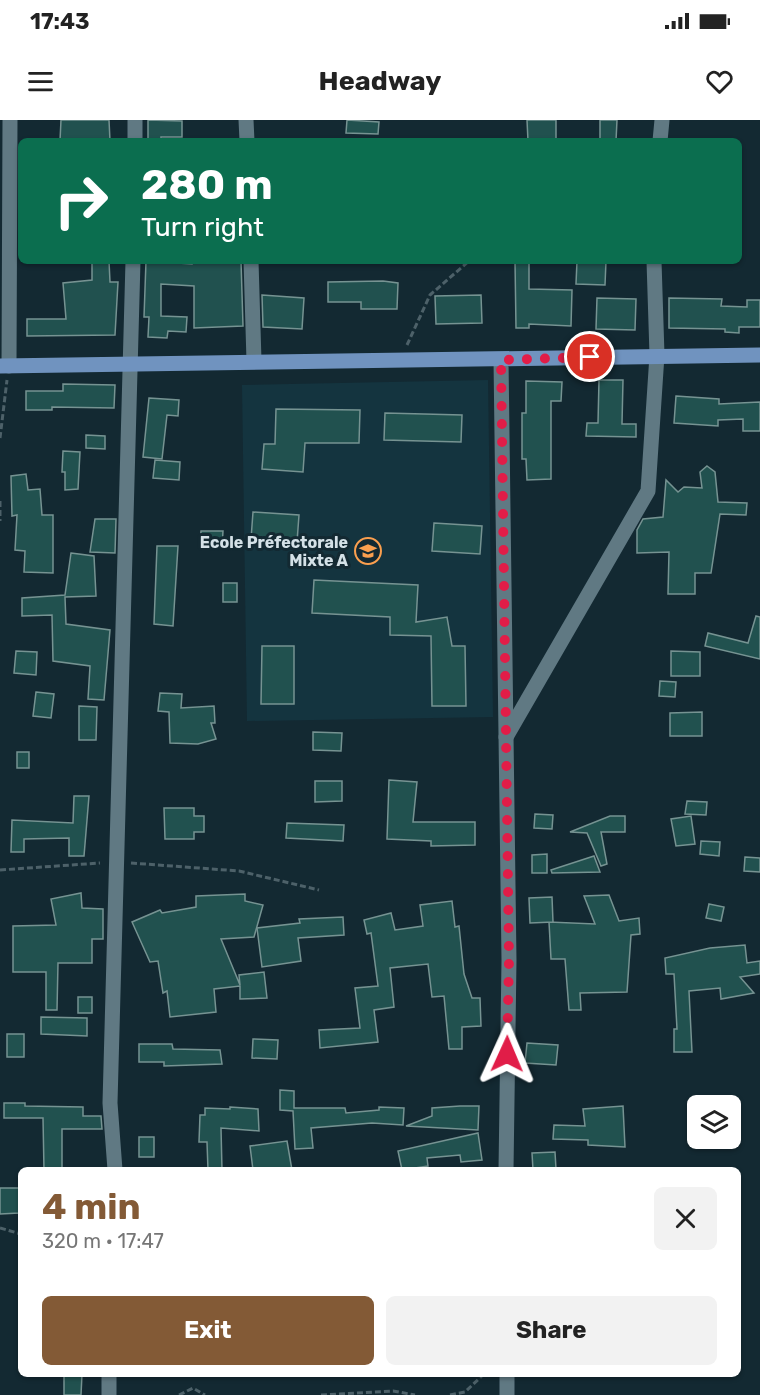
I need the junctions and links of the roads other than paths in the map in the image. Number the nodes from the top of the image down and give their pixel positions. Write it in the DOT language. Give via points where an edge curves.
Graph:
graph roads {
  1 [pos="10,120"];
  2 [pos="135,120"];
  3 [pos="246,120"];
  4 [pos="662,120"];
  5 [pos="135,138"];
  6 [pos="247,138"];
  7 [pos="660,138"];
  8 [pos="133,264"];
  9 [pos="251,264"];
  10 [pos="654,264"];
  11 [pos="657,355"];
  12 [pos="760,355"];
  13 [pos="501,360"];
  14 [pos="254,361"];
  15 [pos="4,366"];
  16 [pos="131,366"];
  17 [pos="506,737"];
  18 [pos="115,1167"];
  19 [pos="506,1167"];
  20 [pos="109,1377"];
  21 [pos="507,1377"];
  22 [pos="109,1395"];
  23 [pos="507,1395"];
  1 -- 15 [label="street"];
  2 -- 5 [label="street"];
  3 -- 6 [label="street"];
  4 -- 7 [label="street"];
  8 -- 16 [label="street"];
  9 -- 14 [label="street"];
  10 -- 11 [label="street"];
  11 -- 12 [label="main road"];
  11 -- 13 [label="main road"];
  11 -- 17 [label="street" via="648,491"];
  13 -- 14 [label="main road"];
  13 -- 17 [label="street"];
  14 -- 16 [label="main road"];
  15 -- 16 [label="main road"];
  16 -- 18 [label="street" via="110,1103"];
  17 -- 19 [label="street"];
  20 -- 22 [label="street"];
  21 -- 23 [label="street"];
}
